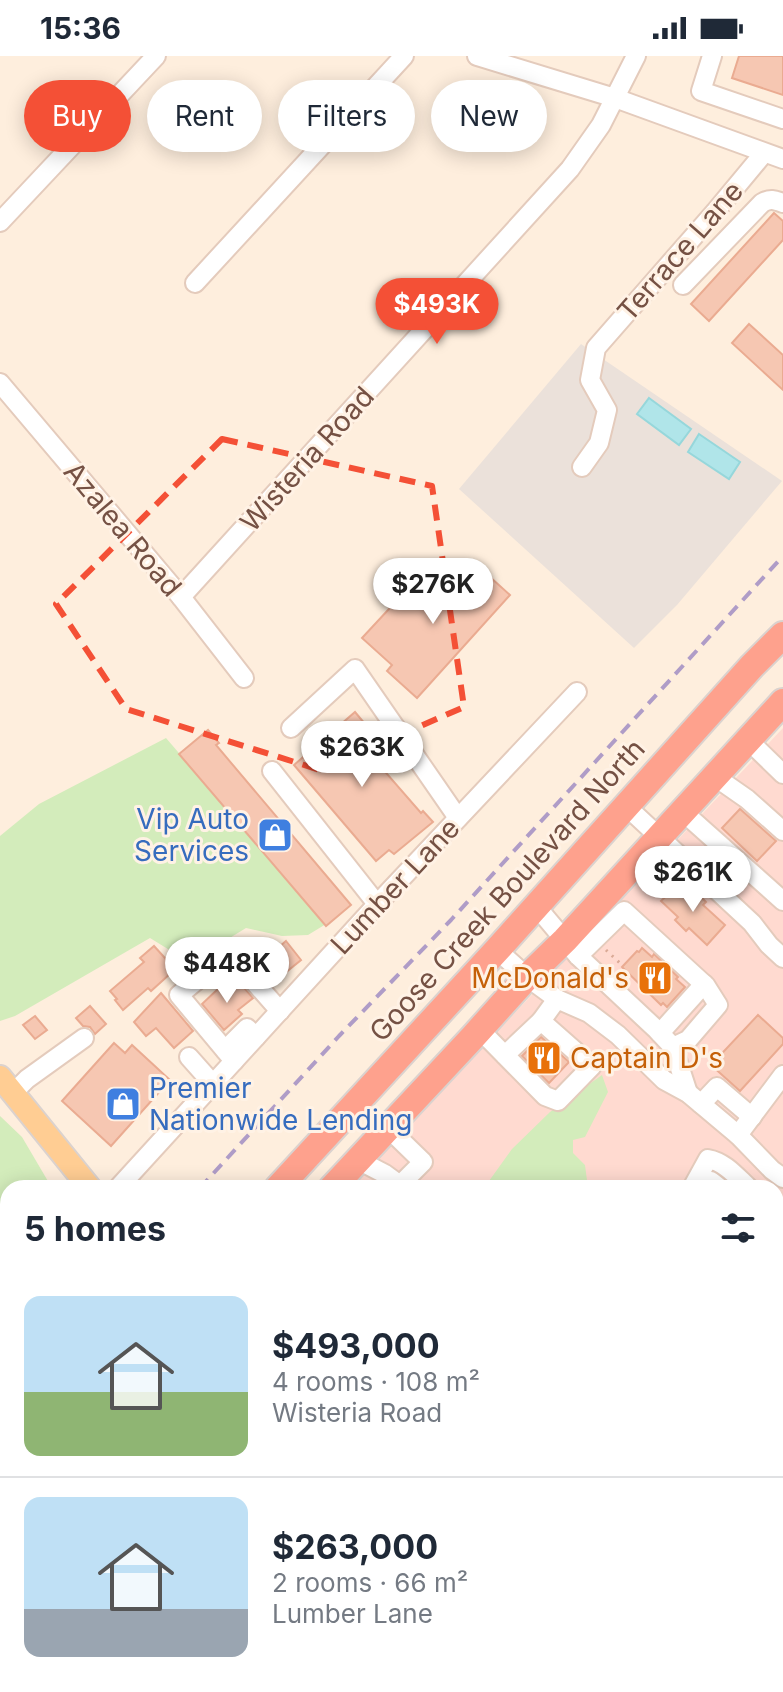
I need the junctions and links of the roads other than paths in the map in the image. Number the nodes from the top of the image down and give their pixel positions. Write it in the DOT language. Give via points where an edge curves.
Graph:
graph roads {
  1 [pos="156,56"];
  2 [pos="404,56"];
  3 [pos="477,56"];
  4 [pos="636,56"];
  5 [pos="712,56"];
  6 [pos="615,98"];
  7 [pos="783,119"];
  8 [pos="764,153"];
  9 [pos="783,159"];
  10 [pos="783,203"];
  11 [pos="0,222"];
  12 [pos="195,283"];
  13 [pos="683,285"];
  14 [pos="0,383"];
  15 [pos="582,467"];
  16 [pos="181,597"];
  17 [pos="783,635"];
  18 [pos="244,678"];
  19 [pos="577,692"];
  20 [pos="782,705"];
  21 [pos="291,728"];
  22 [pos="748,740"];
  23 [pos="783,746"];
  24 [pos="769,760"];
  25 [pos="272,771"];
  26 [pos="783,774"];
  27 [pos="714,776"];
  28 [pos="742,796"];
  29 [pos="626,806"];
  30 [pos="682,811"];
  31 [pos="458,818"];
  32 [pos="783,831"];
  33 [pos="659,836"];
  34 [pos="783,841"];
  35 [pos="783,901"];
  36 [pos="615,903"];
  37 [pos="377,904"];
  38 [pos="536,906"];
  39 [pos="572,948"];
  40 [pos="497,950"];
  41 [pos="228,952"];
  42 [pos="783,958"];
  43 [pos="202,976"];
  44 [pos="527,977"];
  45 [pos="557,999"];
  46 [pos="280,1011"];
  47 [pos="541,1021"];
  48 [pos="480,1030"];
  49 [pos="84,1038"];
  50 [pos="667,1040"];
  51 [pos="230,1055"];
  52 [pos="505,1055"];
  53 [pos="189,1057"];
  54 [pos="783,1075"];
  55 [pos="213,1084"];
  56 [pos="6,1085"];
  57 [pos="694,1098"];
  58 [pos="752,1117"];
  59 [pos="388,1128"];
  60 [pos="742,1140"];
  61 [pos="358,1160"];
  62 [pos="725,1166"];
  63 [pos="783,1178"];
  64 [pos="83,1180"];
  65 [pos="125,1180"];
  66 [pos="285,1180"];
  67 [pos="339,1180"];
  68 [pos="393,1180"];
  69 [pos="405,1180"];
  70 [pos="696,1180"];
  71 [pos="740,1180"];
  1 -- 11 [label="street"];
  2 -- 12 [label="street"];
  3 -- 6 [label="street"];
  4 -- 6 [label="street, Wisteria Road"];
  5 -- 7 [label="street" via="701,91"];
  6 -- 8 [label="street"];
  6 -- 16 [label="street, Wisteria Road" via="570,169"];
  8 -- 9 [label="street"];
  8 -- 15 [label="street, Terrace Lane" via="596,348 590,380 607,410 599,443"];
  10 -- 13 [label="street" via="762,203"];
  14 -- 16 [label="street, Azalea Road"];
  16 -- 18 [label="street, Azalea Road"];
  17 -- 29 [label="highway, Goose Creek Boulevard North"];
  19 -- 31 [label="street, Lumber Lane"];
  20 -- 22 [label="highway"];
  21 -- 31 [label="street" via="355,669"];
  22 -- 24 [label="street"];
  22 -- 27 [label="highway"];
  23 -- 24 [label="street"];
  24 -- 26 [label="street"];
  25 -- 37 [label="street"];
  27 -- 28 [label="street"];
  27 -- 30 [label="highway"];
  28 -- 32 [label="street"];
  28 -- 34 [label="street"];
  29 -- 33 [label="street"];
  29 -- 38 [label="highway, Goose Creek Boulevard North"];
  30 -- 33 [label="highway"];
  30 -- 35 [label="street"];
  31 -- 37 [label="street, Lumber Lane"];
  33 -- 36 [label="highway"];
  33 -- 42 [label="street"];
  36 -- 39 [label="highway"];
  36 -- 50 [label="street" via="704,984 718,1005 688,1040"];
  37 -- 46 [label="street, Lumber Lane"];
  38 -- 39 [label="street"];
  38 -- 40 [label="highway, Goose Creek Boulevard North"];
  39 -- 44 [label="highway"];
  39 -- 50 [label="street"];
  40 -- 44 [label="street"];
  40 -- 66 [label="highway, Goose Creek Boulevard North"];
  41 -- 46 [label="street"];
  43 -- 51 [label="street" via="179,995"];
  44 -- 45 [label="street"];
  44 -- 48 [label="highway"];
  45 -- 47 [label="street"];
  45 -- 57 [label="street" via="589,1013 664,1080"];
  46 -- 51 [label="street, Lumber Lane"];
  47 -- 52 [label="street"];
  47 -- 52 [label="street" via="592,1066 558,1101 545,1096"];
  48 -- 52 [label="street"];
  48 -- 59 [label="highway"];
  49 -- 56 [label="street" via="27,1079"];
  50 -- 57 [label="street"];
  51 -- 55 [label="street, Lumber Lane"];
  53 -- 55 [label="street"];
  54 -- 58 [label="street"];
  55 -- 65 [label="street, Lumber Lane"];
  56 -- 64 [label="main road"];
  57 -- 58 [label="street" via="717,1087"];
  57 -- 60 [label="street"];
  58 -- 60 [label="street"];
  59 -- 61 [label="highway"];
  59 -- 69 [label="street" via="423,1162"];
  60 -- 62 [label="street"];
  60 -- 63 [label="street"];
  61 -- 67 [label="highway"];
  61 -- 68 [label="street"];
  62 -- 70 [label="street" via="708,1159"];
  62 -- 71 [label="street"];
}
